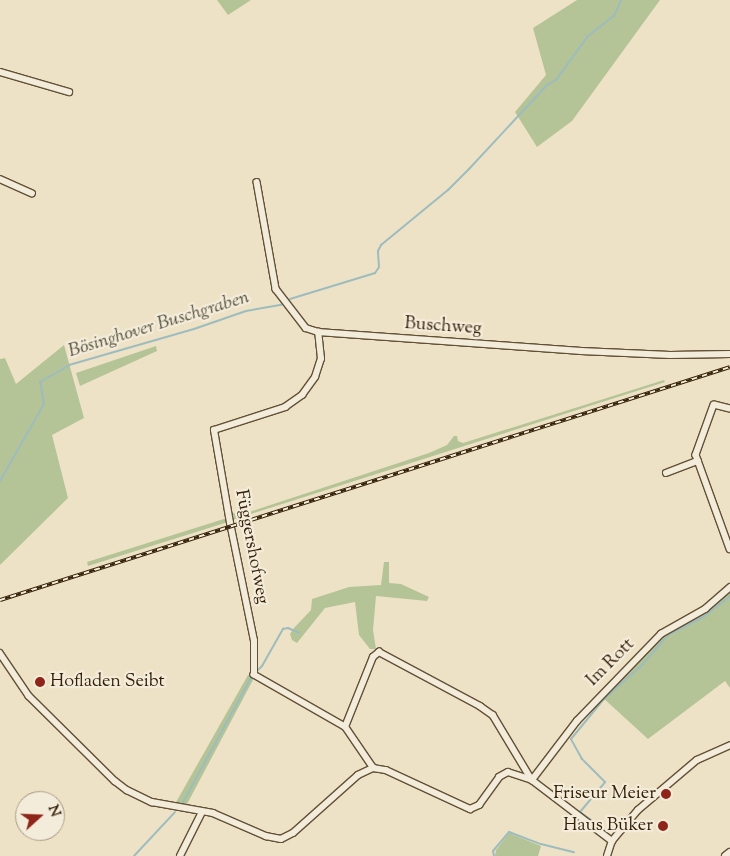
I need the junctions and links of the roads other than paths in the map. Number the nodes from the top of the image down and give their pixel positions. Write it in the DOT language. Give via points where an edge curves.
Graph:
graph roads {
  1 [pos="0,72"];
  2 [pos="69,92"];
  3 [pos="0,179"];
  4 [pos="257,182"];
  5 [pos="32,193"];
  6 [pos="318,332"];
  7 [pos="730,354"];
  8 [pos="730,409"];
  9 [pos="698,461"];
  10 [pos="666,473"];
  11 [pos="730,549"];
  12 [pos="730,587"];
  13 [pos="0,653"];
  14 [pos="345,727"];
  15 [pos="730,745"];
  16 [pos="373,768"];
  17 [pos="532,780"];
  18 [pos="202,812"];
  19 [pos="612,840"];
  20 [pos="730,852"];
  21 [pos="180,856"];
  22 [pos="608,856"];
  23 [pos="725,856"];
  1 -- 2 [label="street"];
  3 -- 5 [label="street"];
  4 -- 6 [label="street" via="276,289 306,328"];
  6 -- 7 [label="street, Buschweg" via="581,351"];
  6 -- 14 [label="street, Függershofweg" via="321,359 315,377 302,396 285,407 214,430 254,641 254,675"];
  8 -- 9 [label="street" via="714,405 696,455"];
  9 -- 10 [label="street"];
  9 -- 11 [label="street"];
  12 -- 17 [label="street, Im Rott" via="706,609 661,634 577,721"];
  13 -- 18 [label="street" via="29,696 115,781 152,802"];
  14 -- 16 [label="street"];
  14 -- 17 [label="street" via="373,657 379,652 480,706 492,716"];
  15 -- 19 [label="street" via="680,772 638,810"];
  16 -- 17 [label="street" via="386,770 470,809 479,805 508,772"];
  16 -- 18 [label="street" via="358,775 293,833 281,839"];
  17 -- 19 [label="street"];
  18 -- 21 [label="street"];
  19 -- 22 [label="street"];
  20 -- 23 [label="street"];
}
